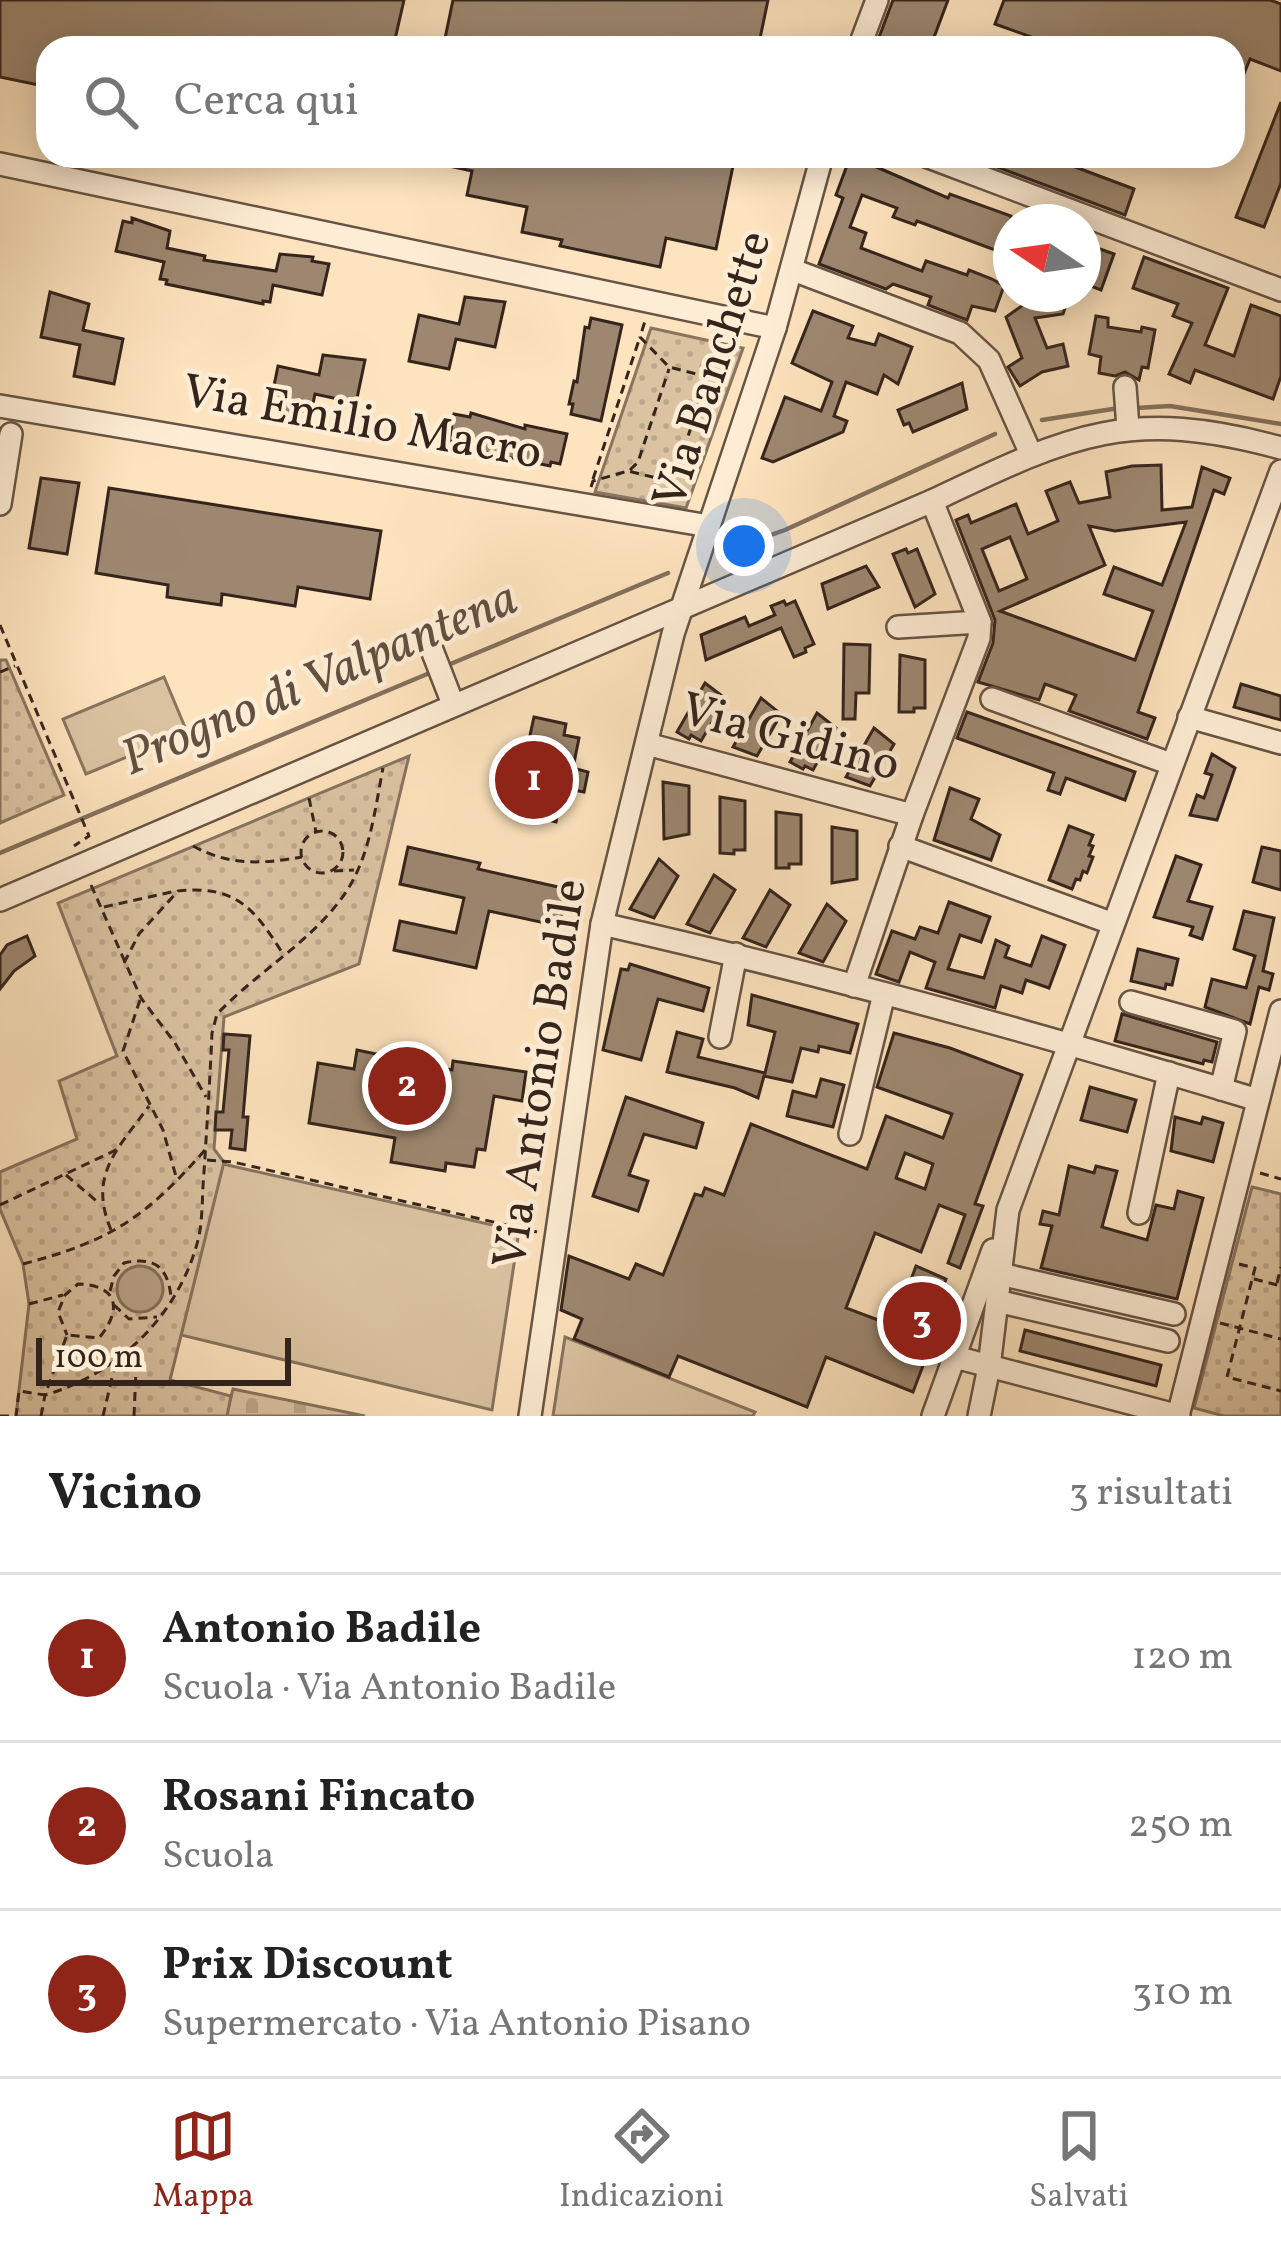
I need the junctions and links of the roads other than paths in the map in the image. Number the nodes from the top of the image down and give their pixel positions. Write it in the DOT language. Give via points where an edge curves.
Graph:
graph roads {
  1 [pos="877,0"];
  2 [pos="864,36"];
  3 [pos="0,164"];
  4 [pos="819,168"];
  5 [pos="958,168"];
  6 [pos="793,270"];
  7 [pos="1281,290"];
  8 [pos="775,328"];
  9 [pos="1125,387"];
  10 [pos="0,406"];
  11 [pos="1128,421"];
  12 [pos="11,434"];
  13 [pos="1281,448"];
  14 [pos="1031,454"];
  15 [pos="1281,471"];
  16 [pos="932,501"];
  17 [pos="0,505"];
  18 [pos="709,526"];
  19 [pos="682,607"];
  20 [pos="980,622"];
  21 [pos="898,627"];
  22 [pos="430,646"];
  23 [pos="992,699"];
  24 [pos="453,704"];
  25 [pos="1189,717"];
  26 [pos="1281,743"];
  27 [pos="646,744"];
  28 [pos="1171,764"];
  29 [pos="911,814"];
  30 [pos="900,846"];
  31 [pos="0,900"];
  32 [pos="1111,922"];
  33 [pos="602,924"];
  34 [pos="736,954"];
  35 [pos="854,986"];
  36 [pos="884,994"];
  37 [pos="1131,1002"];
  38 [pos="1281,1011"];
  39 [pos="719,1037"];
  40 [pos="1070,1042"];
  41 [pos="1169,1073"];
  42 [pos="1221,1088"];
  43 [pos="1258,1100"];
  44 [pos="850,1134"];
  45 [pos="1008,1210"];
  46 [pos="1139,1213"];
  47 [pos="1000,1274"];
  48 [pos="997,1301"];
  49 [pos="1174,1313"];
  50 [pos="1168,1341"];
  51 [pos="955,1358"];
  52 [pos="989,1366"];
  53 [pos="530,1416"];
  54 [pos="933,1416"];
  55 [pos="979,1416"];
  56 [pos="1179,1416"];
  1 -- 2 [label="street"];
  3 -- 8 [label="street"];
  4 -- 6 [label="street, Via Banchette"];
  5 -- 7 [label="street"];
  6 -- 8 [label="street, Via Banchette"];
  6 -- 14 [label="street" via="960,333 989,361"];
  8 -- 18 [label="street, Via Banchette"];
  9 -- 11 [label="street"];
  10 -- 18 [label="street, Via Emilio Macro"];
  11 -- 13 [label="street"];
  11 -- 14 [label="street"];
  12 -- 17 [label="street"];
  14 -- 16 [label="street"];
  15 -- 25 [label="street"];
  16 -- 19 [label="street"];
  16 -- 20 [label="street"];
  18 -- 19 [label="street, Via Banchette"];
  19 -- 24 [label="street"];
  19 -- 27 [label="street, Via Antonio Badile"];
  20 -- 21 [label="street"];
  20 -- 29 [label="street, Via Gidino"];
  22 -- 24 [label="street"];
  23 -- 28 [label="street"];
  24 -- 31 [label="street"];
  25 -- 26 [label="street"];
  25 -- 28 [label="street"];
  27 -- 29 [label="street, Via Gidino"];
  27 -- 33 [label="street, Via Antonio Badile"];
  28 -- 32 [label="street"];
  29 -- 30 [label="street, Via Gidino"];
  30 -- 32 [label="street, Via Gidino"];
  30 -- 35 [label="street"];
  32 -- 40 [label="street"];
  33 -- 34 [label="street"];
  33 -- 53 [label="street, Via Antonio Badile"];
  34 -- 35 [label="street"];
  34 -- 39 [label="street"];
  35 -- 36 [label="street"];
  36 -- 40 [label="street"];
  36 -- 44 [label="street"];
  37 -- 42 [label="street" via="1235,1030"];
  38 -- 43 [label="street"];
  40 -- 41 [label="street"];
  40 -- 45 [label="street"];
  41 -- 42 [label="street"];
  41 -- 46 [label="street"];
  42 -- 43 [label="street"];
  43 -- 56 [label="street"];
  45 -- 47 [label="street"];
  45 -- 51 [label="street"];
  47 -- 48 [label="street"];
  47 -- 49 [label="street"];
  48 -- 50 [label="street"];
  48 -- 52 [label="street"];
  51 -- 52 [label="street"];
  51 -- 54 [label="street"];
  52 -- 55 [label="street"];
  52 -- 56 [label="street"];
}
